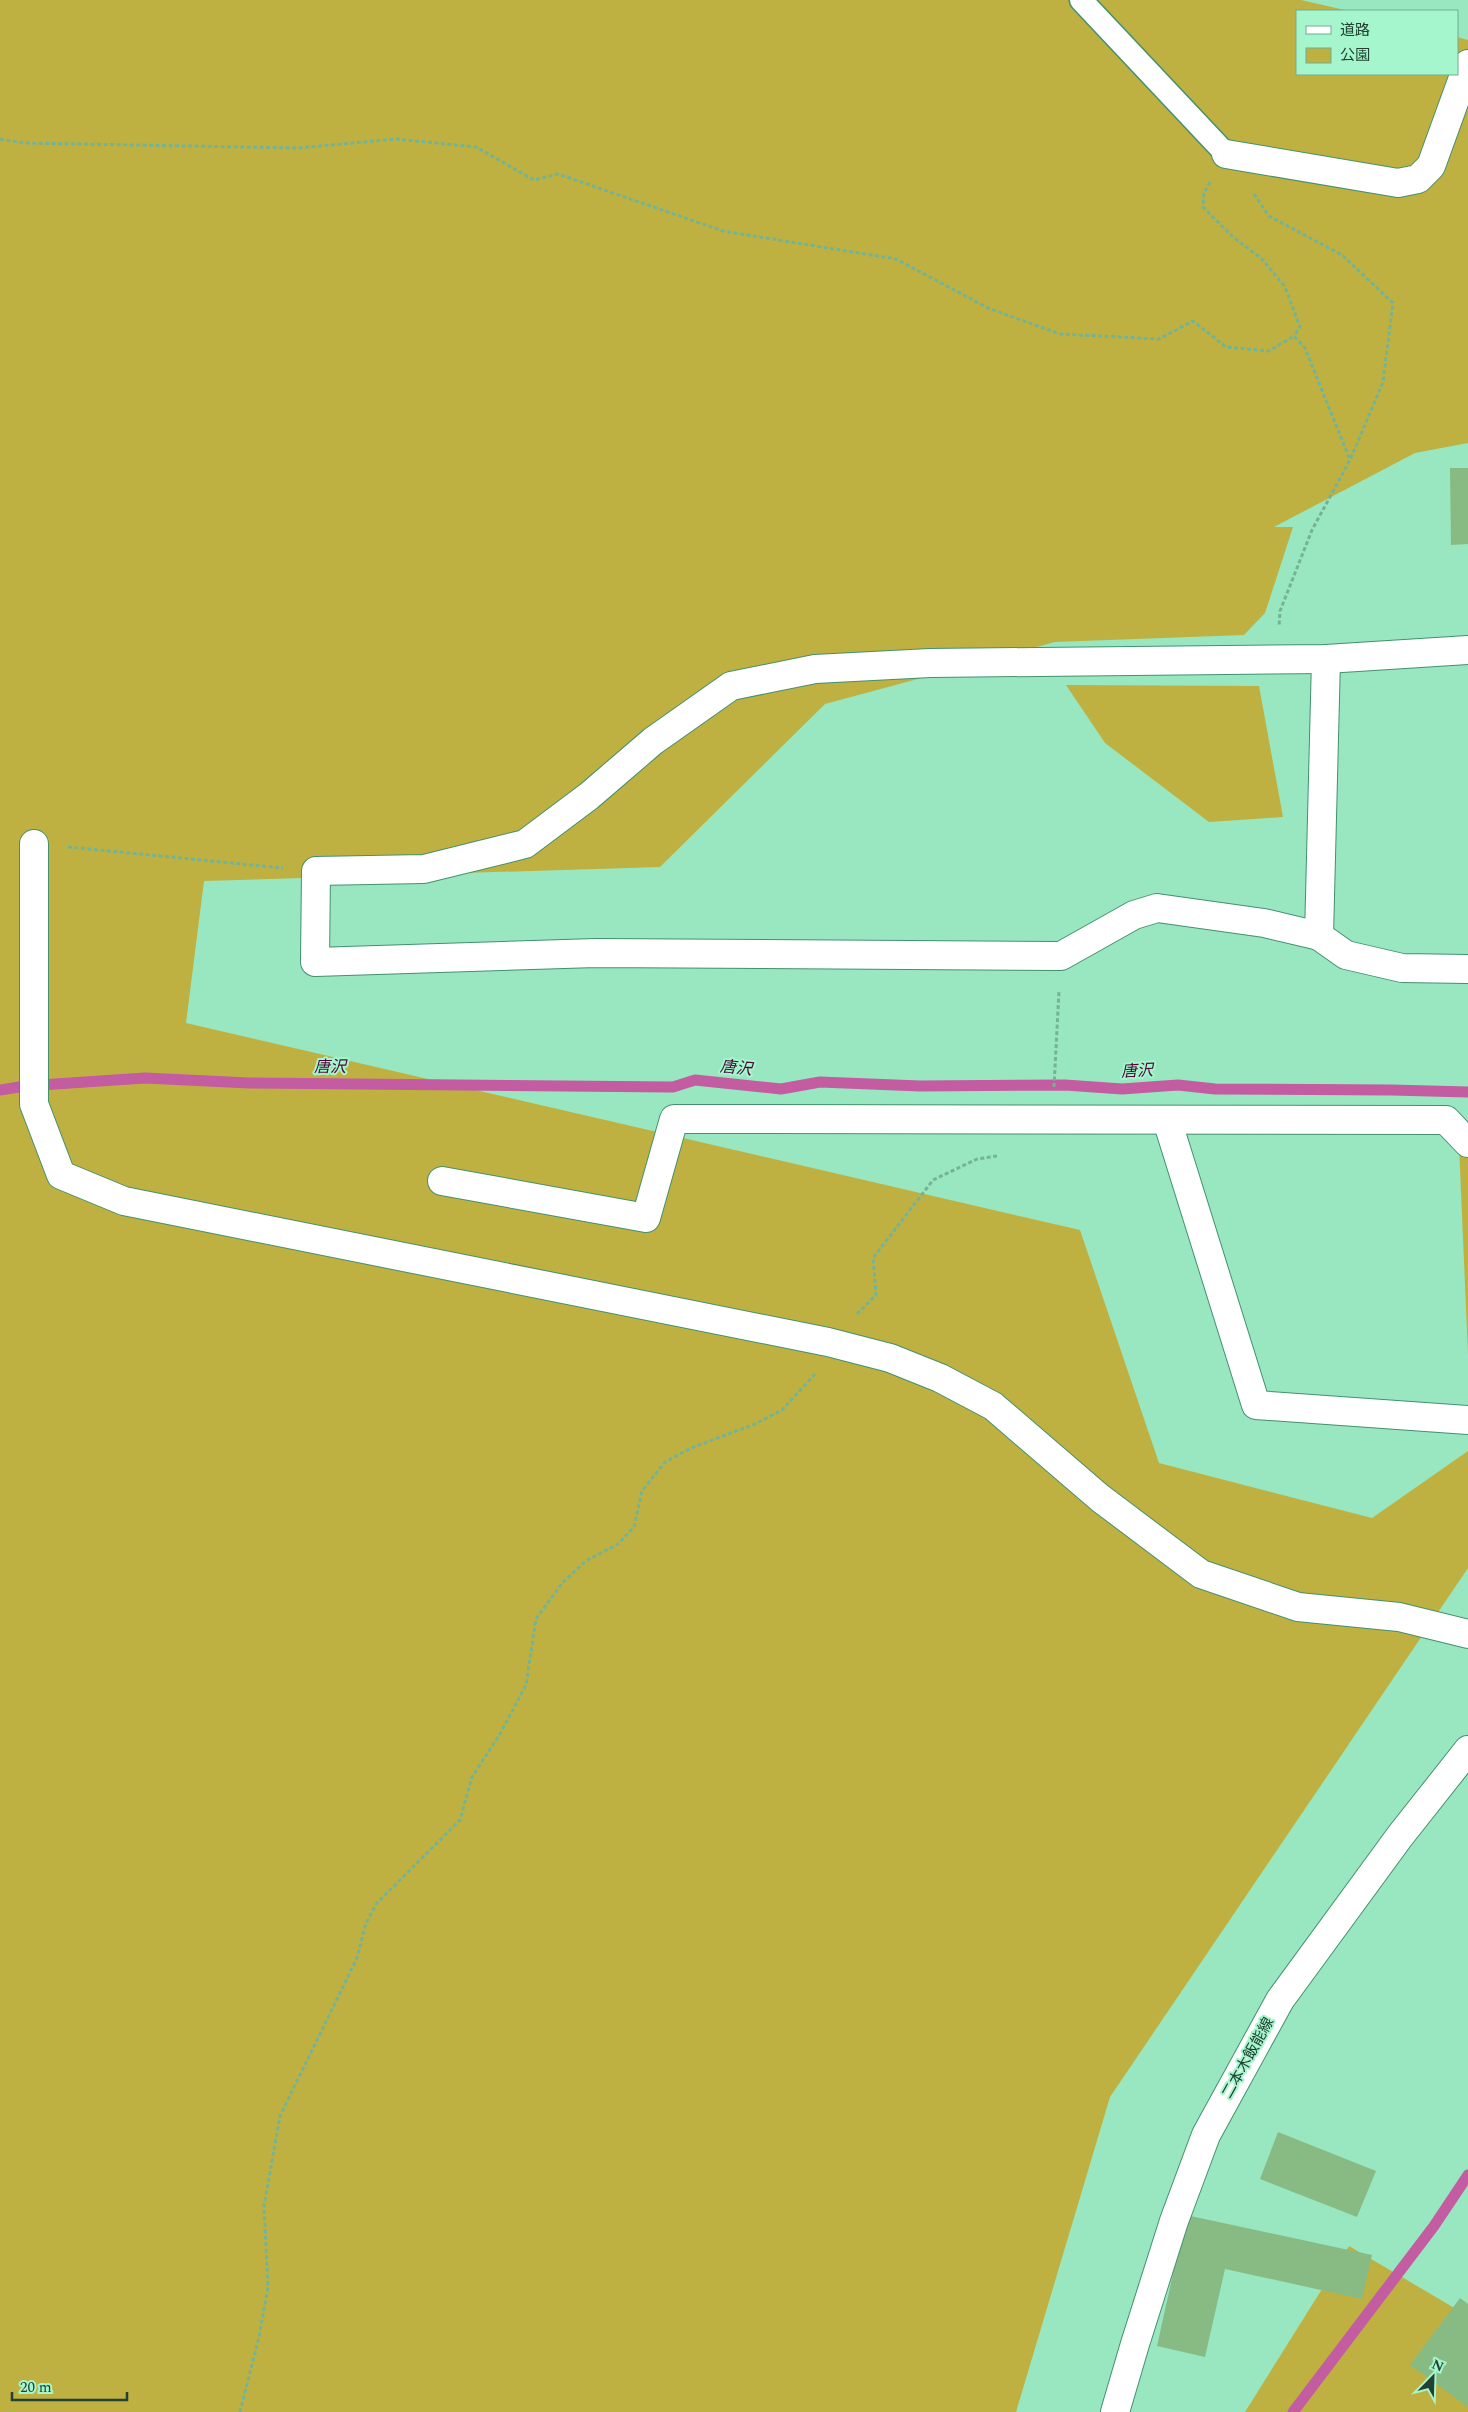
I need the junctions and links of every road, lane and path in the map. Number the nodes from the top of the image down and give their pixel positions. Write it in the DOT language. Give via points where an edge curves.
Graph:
graph roads {
  1 [pos="1081,0"];
  2 [pos="1468,64"];
  3 [pos="0,140"];
  4 [pos="1226,154"];
  5 [pos="1294,336"];
  6 [pos="1350,460"];
  7 [pos="1468,650"];
  8 [pos="1326,659"];
  9 [pos="1276,660"];
  10 [pos="34,844"];
  11 [pos="316,871"];
  12 [pos="1320,936"];
  13 [pos="1061,956"];
  14 [pos="1468,969"];
  15 [pos="1052,1113"];
  16 [pos="1168,1120"];
  17 [pos="1468,1143"];
  18 [pos="1005,1154"];
  19 [pos="442,1181"];
  20 [pos="876,1296"];
  21 [pos="828,1342"];
  22 [pos="1468,1420"];
  23 [pos="1468,1634"];
  24 [pos="1468,1750"];
  25 [pos="240,2412"];
  26 [pos="1116,2412"];
  1 -- 4 [label="lane"];
  2 -- 4 [label="street" via="1431,166 1418,179 1398,183"];
  3 -- 5 [label="path" via="298,148 396,140 476,147 534,180 558,174 723,231 896,259 988,308 1060,334 1159,339 1193,321 1226,347 1269,351"];
  4 -- 5 [label="path" via="1204,193 1203,207 1233,237 1262,258 1285,287 1300,328"];
  4 -- 6 [label="path" via="1269,216 1342,255 1394,303 1383,382"];
  5 -- 6 [label="path" via="1305,348"];
  6 -- 9 [label="path" via="1312,530 1280,611"];
  7 -- 8 [label="street"];
  8 -- 9 [label="street"];
  8 -- 12 [label="street"];
  9 -- 11 [label="street" via="930,663 824,668 731,686 653,741 589,796 525,844 424,869"];
  10 -- 11 [label="path"];
  10 -- 21 [label="street" via="34,1104 61,1175 124,1200"];
  11 -- 13 [label="street" via="315,962 596,953"];
  12 -- 13 [label="street" via="1264,923 1157,908 1134,915"];
  12 -- 14 [label="street" via="1346,955 1402,968"];
  13 -- 15 [label="path"];
  15 -- 16 [label="street"];
  15 -- 19 [label="street" via="674,1119 646,1218"];
  16 -- 17 [label="street" via="1446,1120"];
  16 -- 22 [label="street" via="1256,1404"];
  18 -- 20 [label="path" via="977,1159 933,1180 874,1258"];
  21 -- 23 [label="street" via="890,1358 940,1378 993,1406 1100,1498 1201,1574 1298,1608 1399,1617"];
  21 -- 25 [label="path" via="815,1376 782,1410 755,1424 691,1448 666,1462 642,1491 634,1527 618,1544 586,1561 562,1582 536,1619 526,1685 472,1777 460,1820 377,1903 366,1923 357,1958 280,2116 264,2206 268,2287"];
  24 -- 26 [label="street, 二本木飯能線" via="1400,1836 1280,2000 1206,2135 1174,2222"];
}
